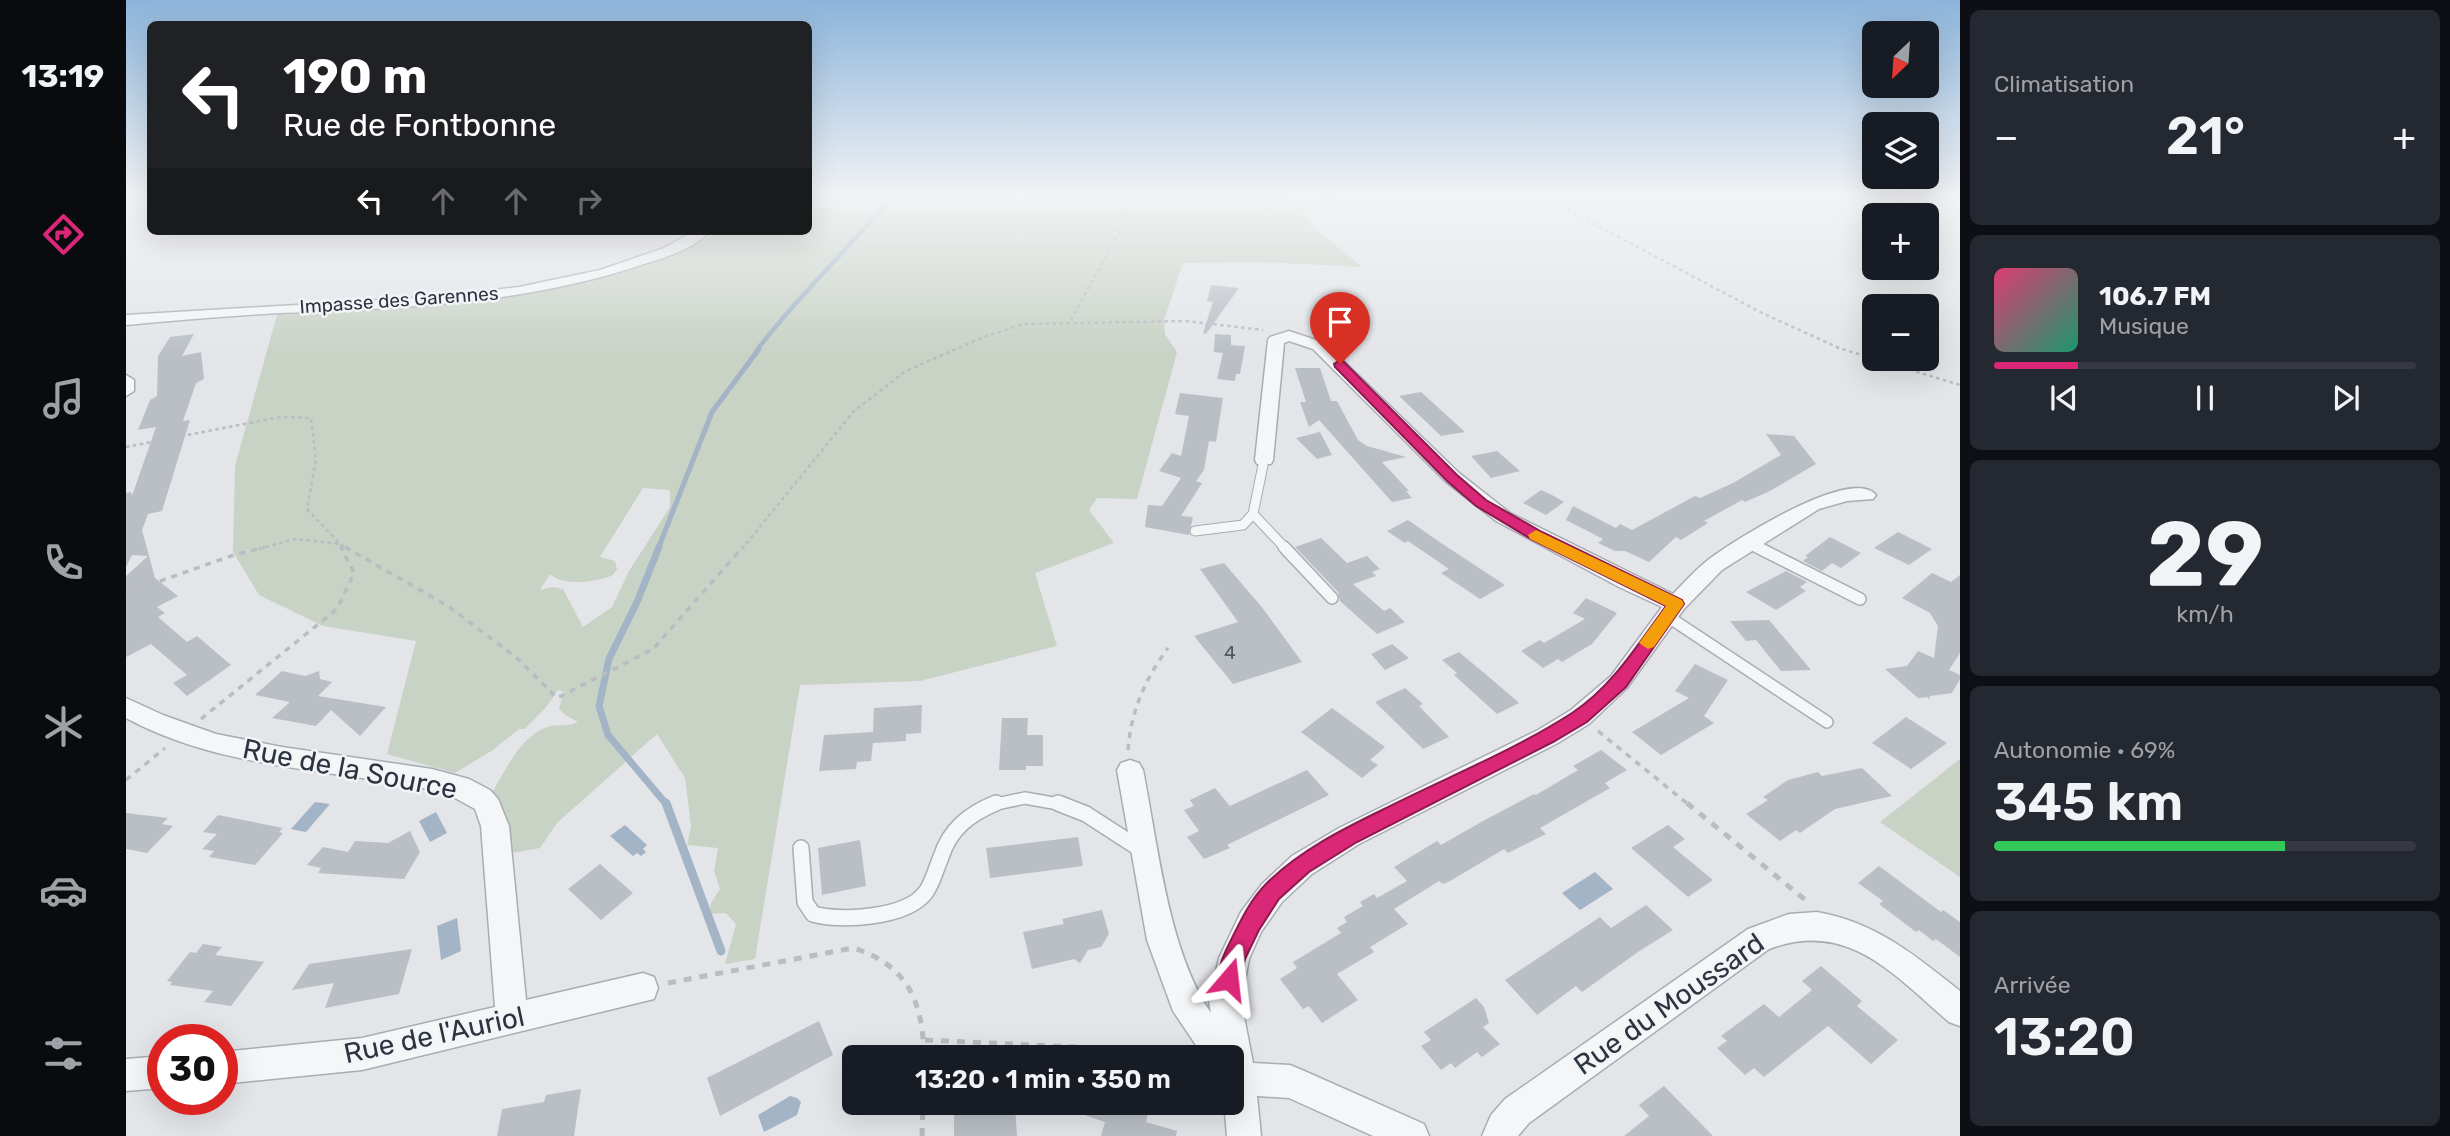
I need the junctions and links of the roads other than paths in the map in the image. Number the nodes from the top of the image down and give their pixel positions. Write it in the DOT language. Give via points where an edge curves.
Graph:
graph roads {
  1 [pos="669,250"];
  2 [pos="126,320"];
  3 [pos="126,380"];
  4 [pos="126,391"];
  5 [pos="1264,460"];
  6 [pos="1866,495"];
  7 [pos="1252,514"];
  8 [pos="1195,531"];
  9 [pos="1748,543"];
  10 [pos="1332,598"];
  11 [pos="1860,598"];
  12 [pos="1672,610"];
  13 [pos="126,707"];
  14 [pos="1827,722"];
  15 [pos="1130,770"];
  16 [pos="801,848"];
  17 [pos="1146,853"];
  18 [pos="643,988"];
  19 [pos="1960,1011"];
  20 [pos="512,1019"];
  21 [pos="1215,1045"];
  22 [pos="1229,1045"];
  23 [pos="238,1066"];
  24 [pos="1244,1071"];
  25 [pos="147,1073"];
  26 [pos="126,1075"];
  27 [pos="1240,1115"];
  28 [pos="1244,1136"];
  29 [pos="1412,1136"];
  30 [pos="1499,1136"];
  1 -- 2 [label="street, Impasse des Garennes" via="585,278 441,301"];
  3 -- 4 [label="street"];
  5 -- 7 [label="lane"];
  5 -- 12 [label="street" via="1274,346 1289,336 1319,346 1481,503"];
  6 -- 9 [label="street" via="1846,495 1812,505"];
  7 -- 8 [label="lane" via="1243,525"];
  7 -- 10 [label="lane"];
  9 -- 11 [label="lane"];
  9 -- 12 [label="street" via="1715,565"];
  12 -- 14 [label="lane"];
  12 -- 22 [label="street" via="1619,682 1580,717 1349,836 1302,865 1272,892 1234,958 1224,1001"];
  13 -- 20 [label="street, Rue de la Source" via="145,719 216,743 429,780 466,789 483,799 495,827"];
  15 -- 17 [label="street"];
  16 -- 17 [label="lane" via="806,908 826,919 895,912 910,905 922,897 954,830 993,804 1019,798 1050,800 1110,826"];
  17 -- 21 [label="street" via="1162,940 1184,1000"];
  18 -- 20 [label="street, Rue de l'Auriol"];
  19 -- 30 [label="street, Rue du Moussard" via="1883,950 1838,926 1794,924 1759,939 1517,1111"];
  20 -- 23 [label="street, Rue de l'Auriol" via="362,1054"];
  24 -- 29 [label="street" via="1290,1082"];
  25 -- 26 [label="street"];
  27 -- 28 [label="street"];
}
